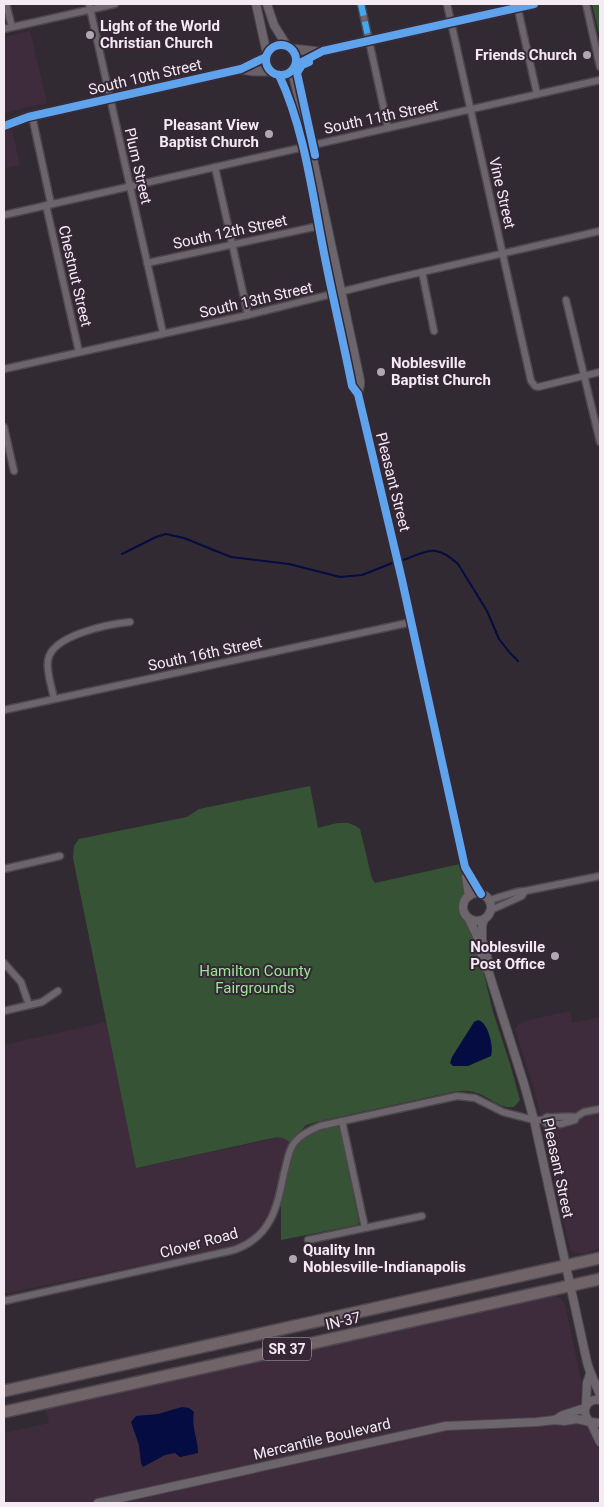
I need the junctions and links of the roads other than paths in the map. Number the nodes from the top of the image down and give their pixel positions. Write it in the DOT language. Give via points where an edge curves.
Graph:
graph roads {
  1 [pos="6,4"];
  2 [pos="115,4"];
  3 [pos="256,4"];
  4 [pos="267,4"];
  5 [pos="361,4"];
  6 [pos="447,4"];
  7 [pos="534,4"];
  8 [pos="586,4"];
  9 [pos="517,6"];
  10 [pos="90,7"];
  11 [pos="451,22"];
  12 [pos="12,27"];
  13 [pos="4,29"];
  14 [pos="369,41"];
  15 [pos="290,48"];
  16 [pos="320,52"];
  17 [pos="267,56"];
  18 [pos="600,67"];
  19 [pos="294,68"];
  20 [pos="241,69"];
  21 [pos="275,73"];
  22 [pos="600,80"];
  23 [pos="537,94"];
  24 [pos="110,99"];
  25 [pos="470,110"];
  26 [pos="30,117"];
  27 [pos="4,121"];
  28 [pos="4,126"];
  29 [pos="388,128"];
  30 [pos="306,146"];
  31 [pos="215,167"];
  32 [pos="130,186"];
  33 [pos="49,204"];
  34 [pos="4,214"];
  35 [pos="319,226"];
  36 [pos="600,231"];
  37 [pos="233,245"];
  38 [pos="503,253"];
  39 [pos="147,263"];
  40 [pos="422,272"];
  41 [pos="341,292"];
  42 [pos="332,294"];
  43 [pos="566,300"];
  44 [pos="248,315"];
  45 [pos="434,331"];
  46 [pos="163,333"];
  47 [pos="79,352"];
  48 [pos="4,369"];
  49 [pos="600,372"];
  50 [pos="584,376"];
  51 [pos="358,394"];
  52 [pos="4,427"];
  53 [pos="600,442"];
  54 [pos="14,471"];
  55 [pos="130,622"];
  56 [pos="412,622"];
  57 [pos="54,699"];
  58 [pos="4,710"];
  59 [pos="60,856"];
  60 [pos="4,869"];
  61 [pos="468,874"];
  62 [pos="600,876"];
  63 [pos="525,891"];
  64 [pos="481,894"];
  65 [pos="469,896"];
  66 [pos="489,900"];
  67 [pos="491,910"];
  68 [pos="469,919"];
  69 [pos="484,919"];
  70 [pos="4,963"];
  71 [pos="488,970"];
  72 [pos="58,991"];
  73 [pos="29,1005"];
  74 [pos="4,1011"];
  75 [pos="600,1109"];
  76 [pos="534,1120"];
  77 [pos="342,1121"];
  78 [pos="422,1216"];
  79 [pos="365,1228"];
  80 [pos="308,1240"];
  81 [pos="600,1258"];
  82 [pos="565,1266"];
  83 [pos="600,1279"];
  84 [pos="570,1286"];
  85 [pos="4,1301"];
  86 [pos="590,1374"];
  87 [pos="4,1391"];
  88 [pos="600,1395"];
  89 [pos="600,1400"];
  90 [pos="586,1407"];
  91 [pos="4,1412"];
  92 [pos="555,1420"];
  93 [pos="590,1422"];
  94 [pos="600,1423"];
  95 [pos="600,1442"];
  96 [pos="98,1503"];
  1 -- 12 [label="street"];
  2 -- 10 [label="street"];
  3 -- 17 [label="street"];
  4 -- 15 [label="street" via="274,25"];
  5 -- 14 [label="street"];
  6 -- 11 [label="street, Vine Street"];
  7 -- 9 [label="main road"];
  8 -- 18 [label="street"];
  9 -- 11 [label="main road"];
  9 -- 23 [label="street"];
  10 -- 12 [label="street"];
  10 -- 24 [label="street, Plum Street"];
  11 -- 14 [label="main road"];
  11 -- 25 [label="street, Vine Street"];
  12 -- 13 [label="street"];
  14 -- 16 [label="main road"];
  14 -- 29 [label="street"];
  15 -- 16 [label="main road"];
  15 -- 17 [label="main road" via="278,45"];
  15 -- 19 [label="main road" via="296,58"];
  16 -- 19 [label="main road"];
  17 -- 20 [label="main road, South 10th Street"];
  17 -- 21 [label="main road" via="266,64"];
  19 -- 21 [label="main road" via="284,75"];
  19 -- 30 [label="street, Pleasant Street"];
  20 -- 21 [label="main road, South 10th Street"];
  20 -- 24 [label="main road, South 10th Street"];
  21 -- 30 [label="street, Pleasant Street" via="292,105"];
  22 -- 23 [label="street, South 11th Street"];
  23 -- 25 [label="street, South 11th Street"];
  24 -- 26 [label="main road, South 10th Street"];
  24 -- 32 [label="street, Plum Street"];
  25 -- 29 [label="street, South 11th Street"];
  25 -- 38 [label="street, Vine Street"];
  26 -- 27 [label="main road, South 10th Street"];
  26 -- 28 [label="main road, South 10th Street"];
  26 -- 33 [label="street, Chestnut Street"];
  29 -- 30 [label="street, South 11th Street"];
  30 -- 31 [label="street, South 11th Street"];
  30 -- 35 [label="street, Pleasant Street"];
  30 -- 41 [label="street, Pleasant Street"];
  31 -- 32 [label="street, South 11th Street"];
  31 -- 37 [label="street"];
  32 -- 33 [label="street, South 11th Street"];
  32 -- 39 [label="street, Plum Street"];
  33 -- 34 [label="street, South 11th Street"];
  33 -- 47 [label="street, Chestnut Street"];
  35 -- 37 [label="street, South 12th Street"];
  35 -- 42 [label="street, Pleasant Street"];
  36 -- 38 [label="street, South 13th Street"];
  37 -- 39 [label="street, South 12th Street"];
  37 -- 44 [label="street"];
  38 -- 40 [label="street, South 13th Street"];
  38 -- 50 [label="street, Vine Street" via="531,381 535,386"];
  39 -- 46 [label="street, Plum Street"];
  40 -- 41 [label="street, South 13th Street"];
  40 -- 45 [label="street"];
  41 -- 42 [label="street, South 13th Street"];
  41 -- 51 [label="street, Pleasant Street" via="360,385"];
  42 -- 44 [label="street, South 13th Street"];
  42 -- 51 [label="street, Pleasant Street" via="352,386"];
  43 -- 50 [label="street"];
  44 -- 46 [label="street, South 13th Street"];
  46 -- 47 [label="street, South 13th Street"];
  47 -- 48 [label="street, South 13th Street"];
  49 -- 50 [label="street"];
  50 -- 53 [label="street"];
  51 -- 56 [label="street, Pleasant Street"];
  52 -- 54 [label="street"];
  55 -- 57 [label="street" via="91,630 54,648 47,665"];
  56 -- 57 [label="street, South 16th Street"];
  56 -- 61 [label="street, Pleasant Street"];
  57 -- 58 [label="street, South 16th Street"];
  59 -- 60 [label="street"];
  61 -- 64 [label="street, Pleasant Street"];
  61 -- 65 [label="street, Pleasant Street"];
  62 -- 63 [label="street"];
  63 -- 66 [label="street"];
  63 -- 67 [label="street" via="522,896"];
  64 -- 65 [label="street"];
  64 -- 66 [label="street"];
  65 -- 68 [label="street" via="463,907"];
  66 -- 67 [label="street"];
  67 -- 69 [label="street"];
  68 -- 69 [label="street"];
  68 -- 71 [label="street, Pleasant Street"];
  69 -- 71 [label="street, Pleasant Street" via="482,933"];
  70 -- 73 [label="street" via="21,982"];
  71 -- 76 [label="street, Pleasant Street"];
  72 -- 73 [label="street" via="42,1002"];
  73 -- 74 [label="street"];
  75 -- 76 [label="street, Clover Road" via="584,1112 575,1120 561,1124"];
  76 -- 77 [label="street, Clover Road" via="504,1112 475,1098 457,1096"];
  76 -- 82 [label="street, Pleasant Street"];
  77 -- 79 [label="street"];
  77 -- 85 [label="street, Clover Road" via="313,1129 294,1143 272,1217 267,1227 243,1246"];
  78 -- 79 [label="street"];
  79 -- 80 [label="street"];
  81 -- 82 [label="highway, IN-37 / SR 37"];
  82 -- 84 [label="street, Pleasant Street"];
  82 -- 87 [label="highway, IN-37 / SR 37"];
  83 -- 84 [label="highway, IN-37 / SR 37"];
  84 -- 86 [label="street, Pleasant Street"];
  84 -- 91 [label="highway, IN-37 / SR 37"];
  86 -- 88 [label="street, Pleasant Street"];
  86 -- 90 [label="street, Pleasant Street"];
  89 -- 90 [label="street, Mercantile Boulevard" via="593,1400"];
  90 -- 92 [label="street, Mercantile Boulevard"];
  90 -- 93 [label="street" via="586,1417"];
  92 -- 93 [label="street, Mercantile Boulevard"];
  92 -- 96 [label="street, Mercantile Boulevard" via="446,1426"];
  93 -- 94 [label="street, Mercantile Boulevard"];
  93 -- 95 [label="street"];
}
